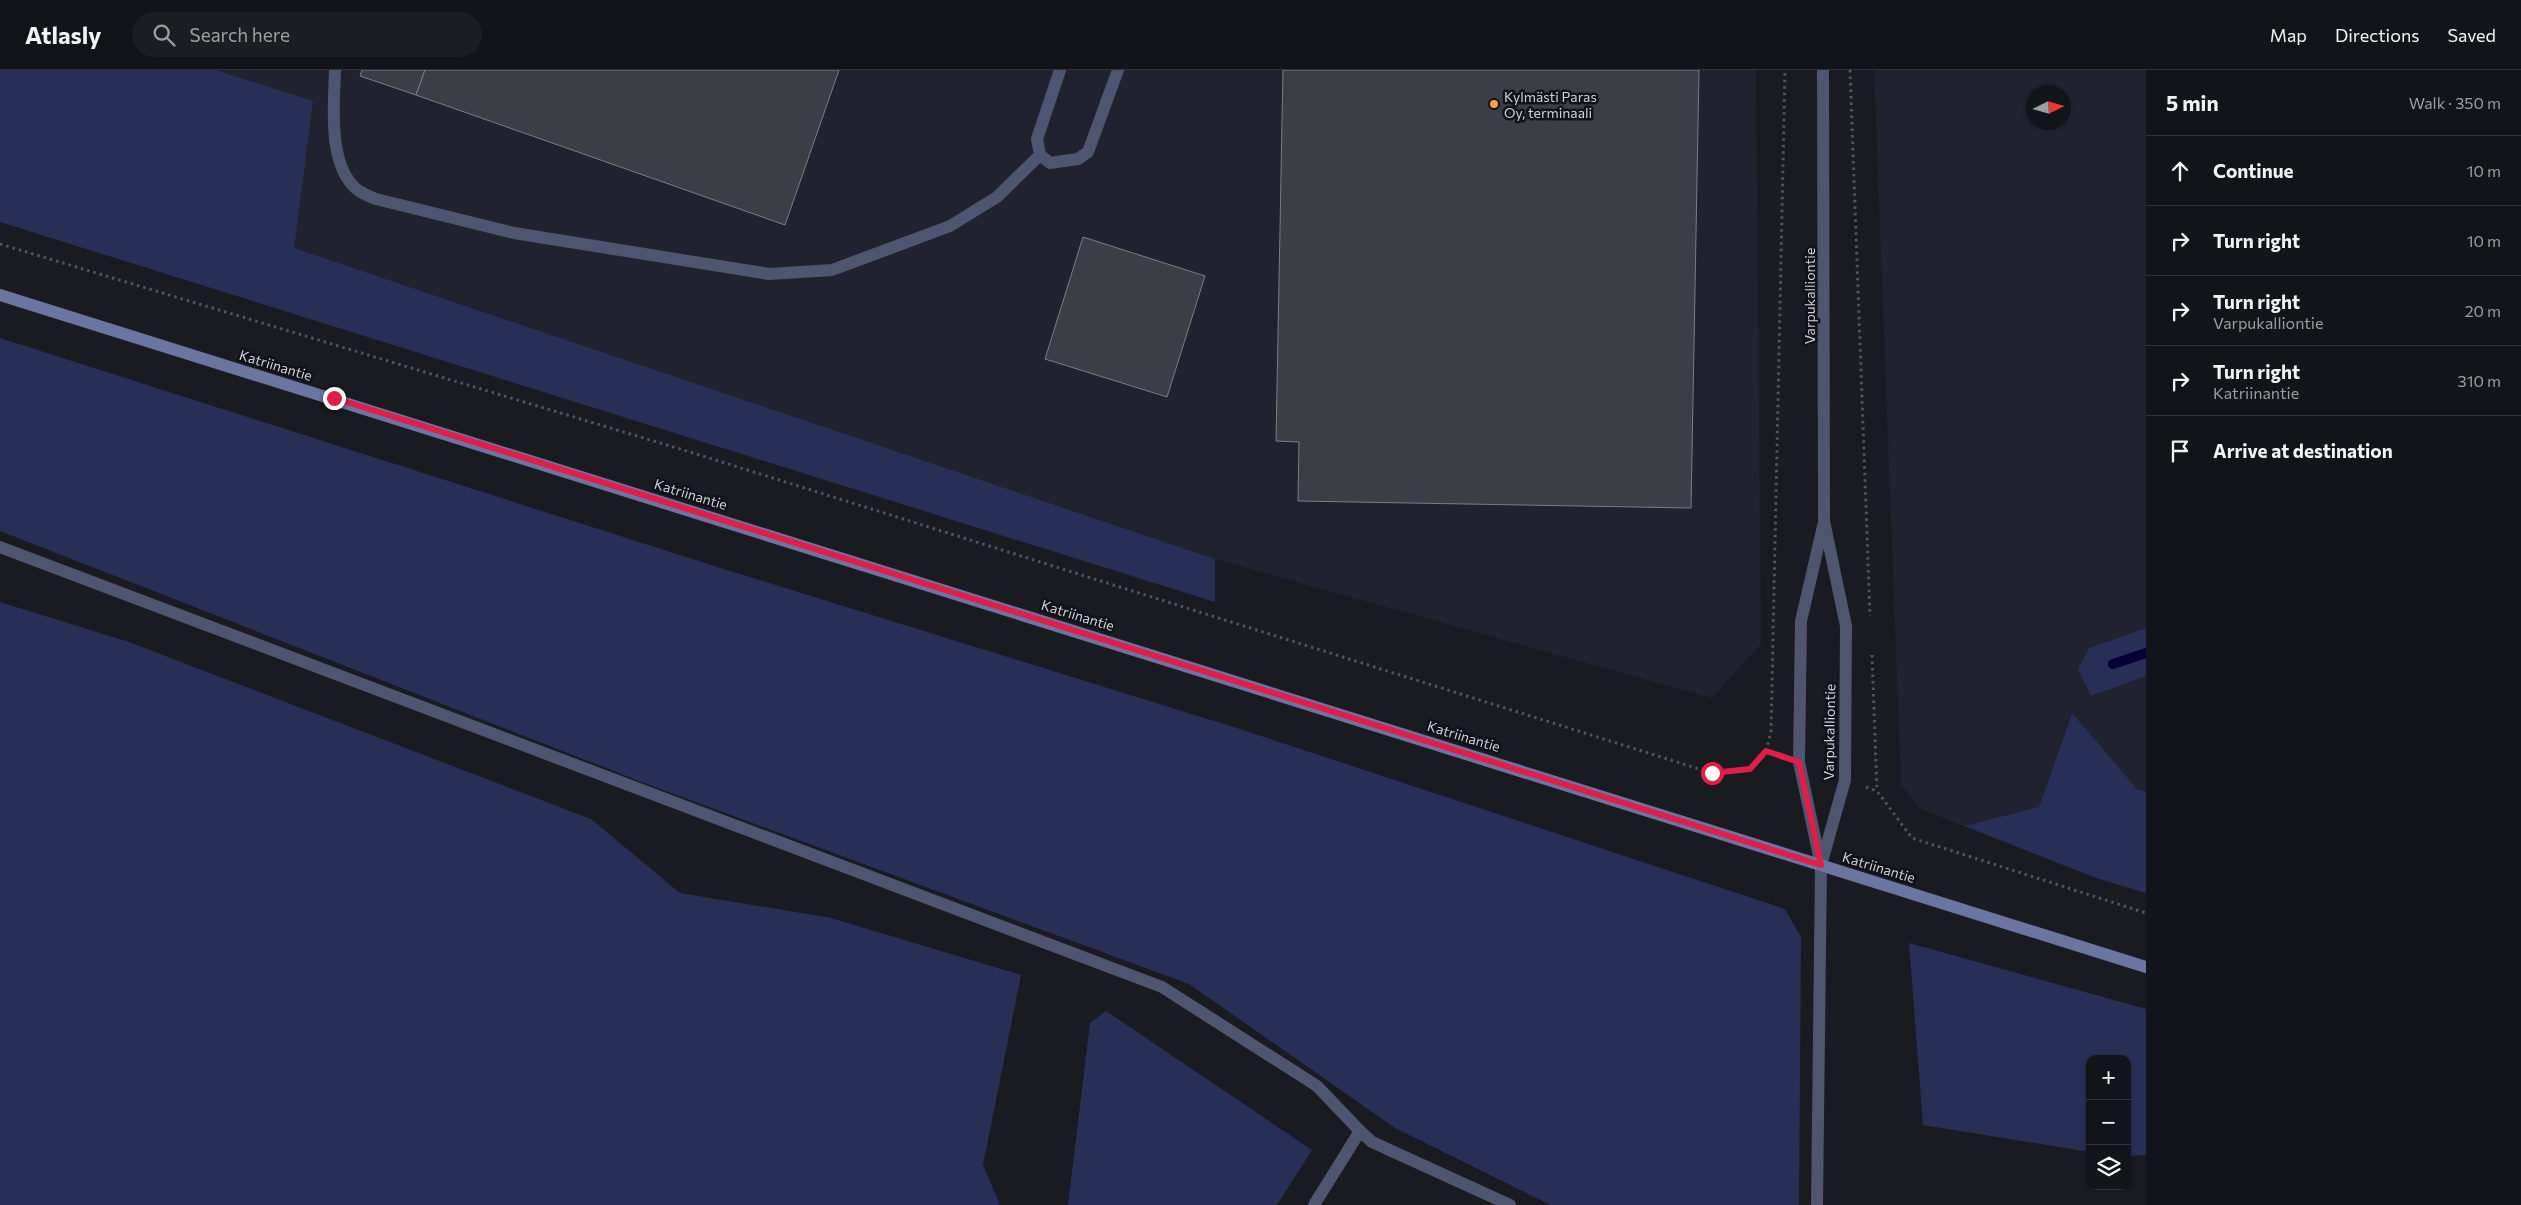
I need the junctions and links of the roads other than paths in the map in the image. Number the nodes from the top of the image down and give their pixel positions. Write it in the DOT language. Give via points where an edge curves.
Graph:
graph roads {
  1 [pos="335,70"];
  2 [pos="1060,70"];
  3 [pos="1118,70"];
  4 [pos="1823,70"];
  5 [pos="1040,155"];
  6 [pos="0,294"];
  7 [pos="1824,521"];
  8 [pos="0,547"];
  9 [pos="1821,865"];
  10 [pos="2146,967"];
  11 [pos="1360,1131"];
  12 [pos="1314,1205"];
  13 [pos="1510,1205"];
  14 [pos="1817,1205"];
  1 -- 5 [label="street" via="335,146 346,178 358,190 376,199 514,233 769,274 832,270 950,226 997,198"];
  2 -- 5 [label="street" via="1037,139"];
  3 -- 5 [label="street" via="1088,152 1078,159 1050,163"];
  4 -- 7 [label="street, Varpukalliontie"];
  6 -- 9 [label="main road, Katriinantie"];
  7 -- 9 [label="street, Varpukalliontie" via="1802,621 1799,762"];
  7 -- 9 [label="street, Varpukalliontie" via="1846,626 1845,780"];
  8 -- 11 [label="street" via="1162,987 1317,1086"];
  9 -- 10 [label="main road, Katriinantie"];
  9 -- 14 [label="street"];
  11 -- 12 [label="street"];
  11 -- 13 [label="street" via="1372,1142"];
}
